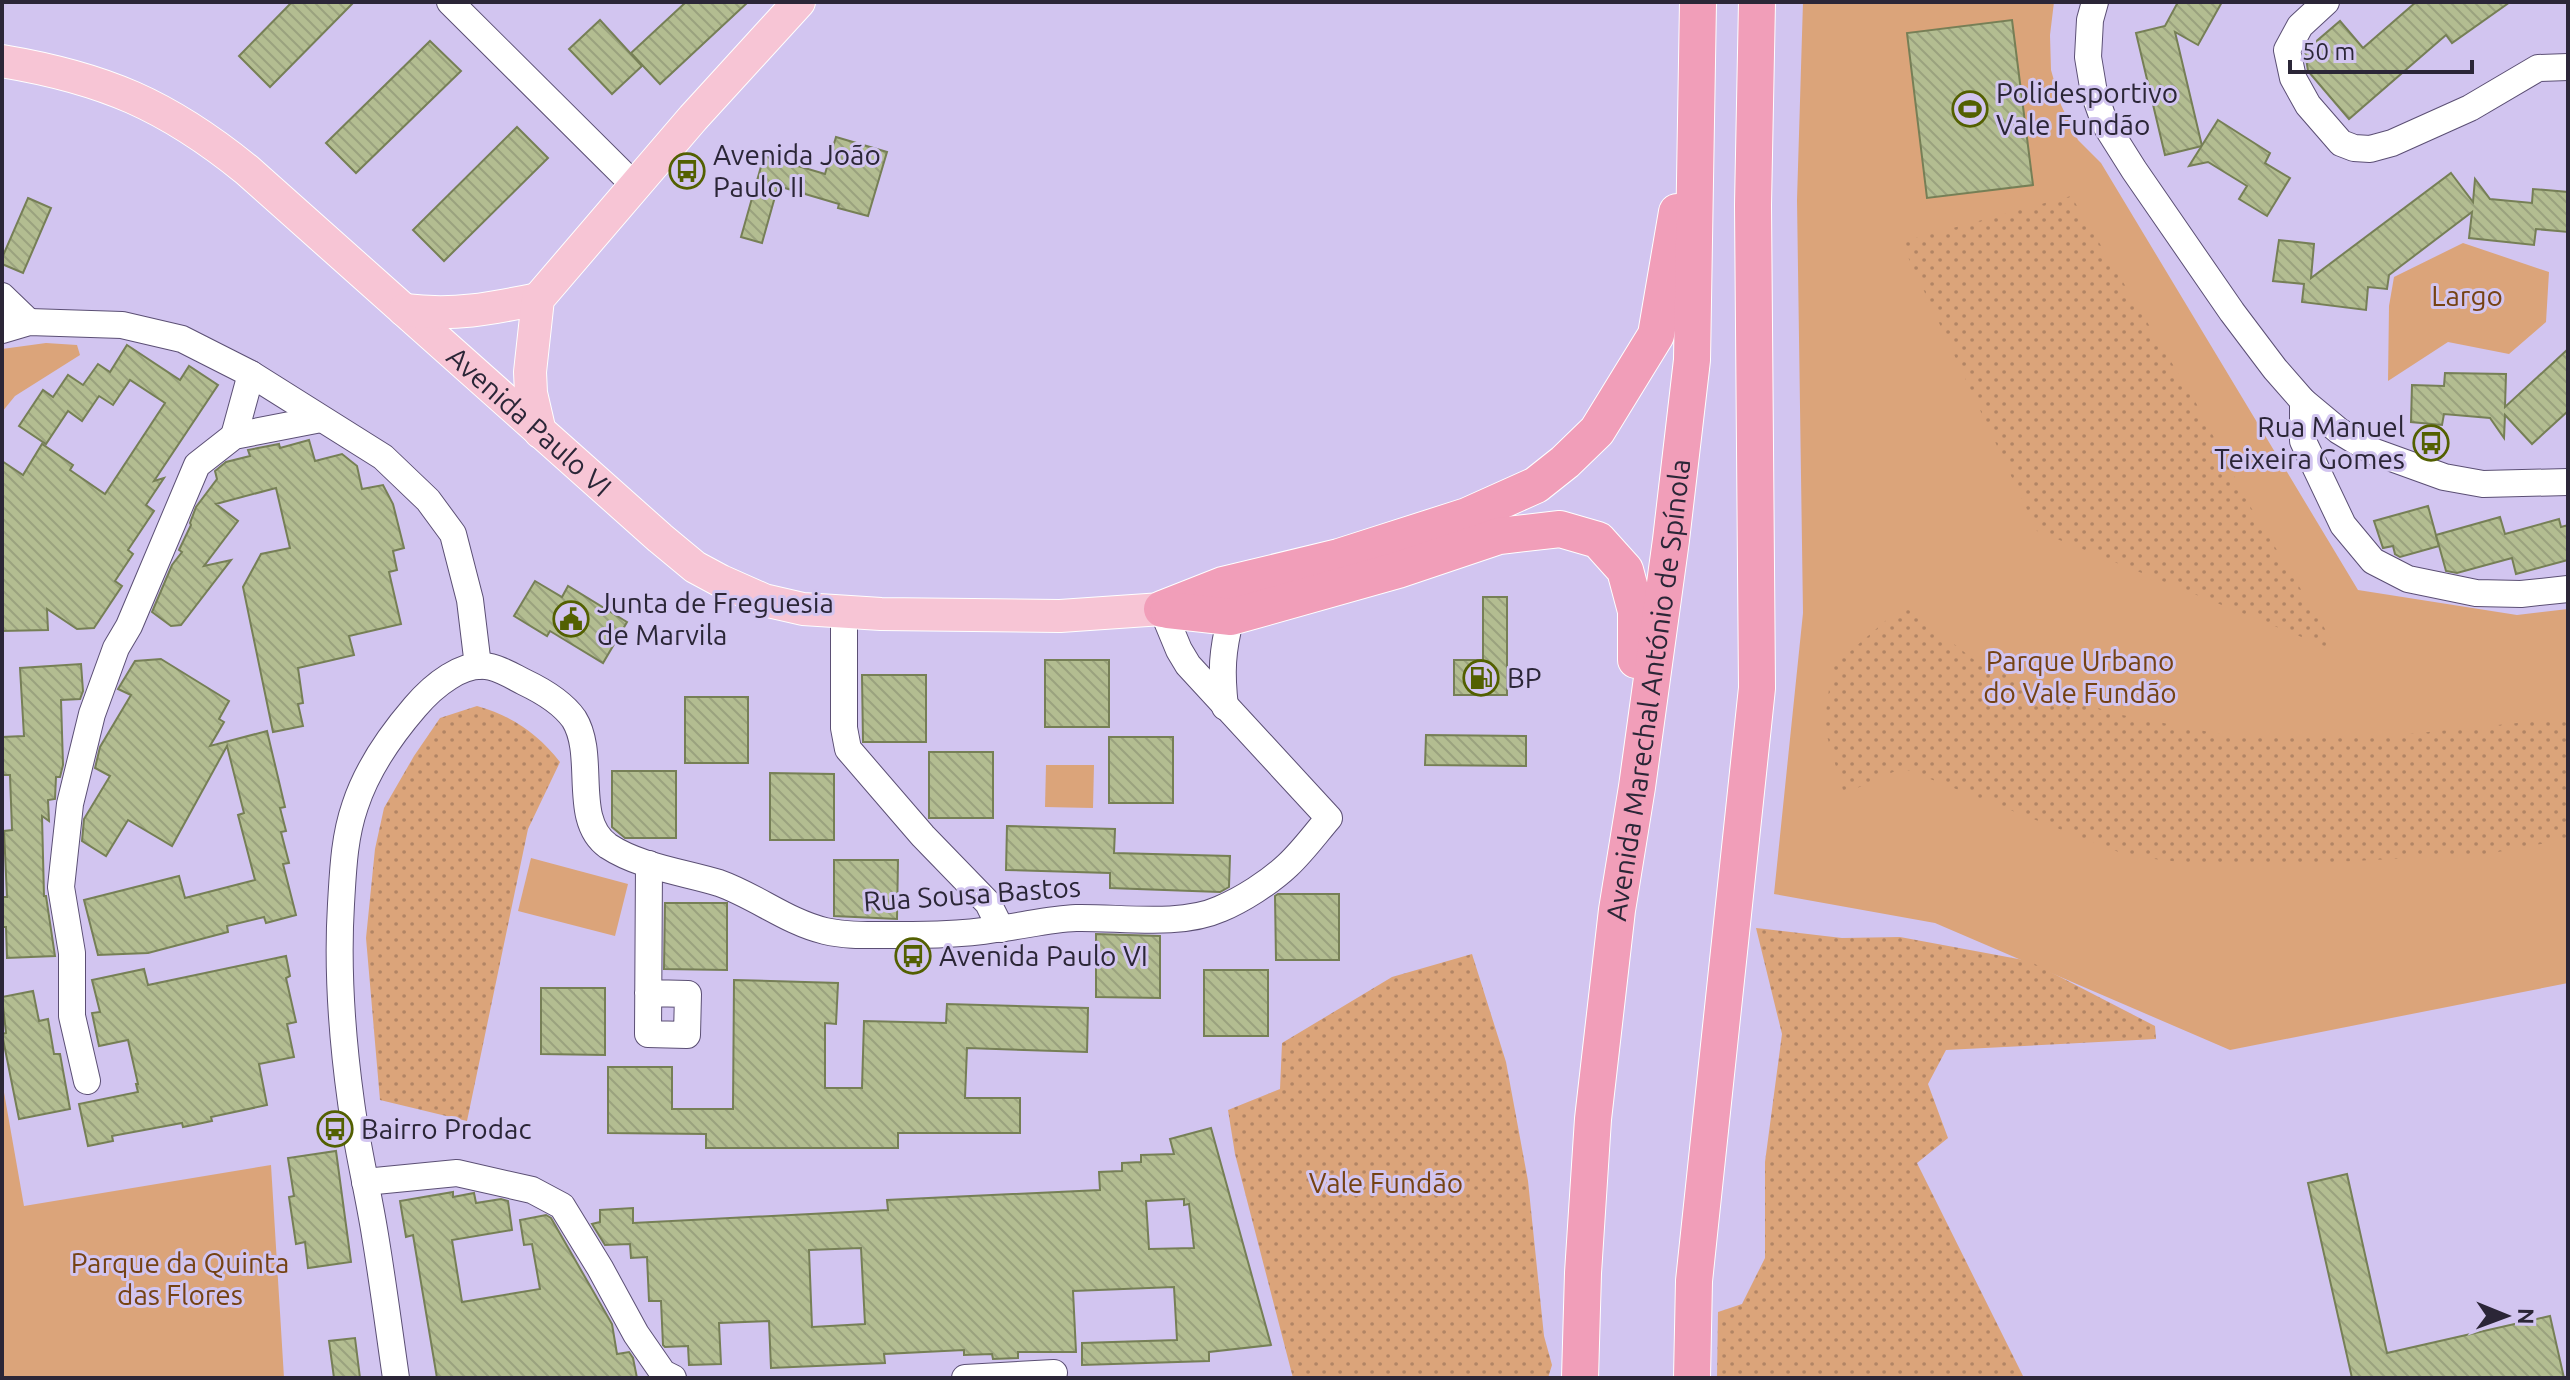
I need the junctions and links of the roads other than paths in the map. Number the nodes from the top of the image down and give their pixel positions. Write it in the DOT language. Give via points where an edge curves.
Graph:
graph roads {
  1 [pos="450,2"];
  2 [pos="799,2"];
  3 [pos="1698,2"];
  4 [pos="1757,2"];
  5 [pos="2095,2"];
  6 [pos="2326,2"];
  7 [pos="2,61"];
  8 [pos="2568,67"];
  9 [pos="1697,96"];
  10 [pos="635,186"];
  11 [pos="2,296"];
  12 [pos="538,299"];
  13 [pos="404,310"];
  14 [pos="29,322"];
  15 [pos="2,330"];
  16 [pos="251,374"];
  17 [pos="2303,401"];
  18 [pos="321,419"];
  19 [pos="540,432"];
  20 [pos="234,436"];
  21 [pos="2568,482"];
  22 [pos="2568,589"];
  23 [pos="1162,609"];
  24 [pos="844,613"];
  25 [pos="1231,617"];
  26 [pos="478,666"];
  27 [pos="1225,707"];
  28 [pos="1637,787"];
  29 [pos="649,864"];
  30 [pos="1001,929"];
  31 [pos="648,993"];
  32 [pos="87,1081"];
  33 [pos="365,1182"];
  34 [pos="1054,1373"];
  35 [pos="396,1378"];
  36 [pos="673,1378"];
  37 [pos="965,1378"];
  38 [pos="1580,1378"];
  39 [pos="1692,1378"];
  1 -- 10 [label="street"];
  2 -- 10 [label="main road"];
  3 -- 9 [label="highway, Avenida Marechal António de Spínola"];
  4 -- 39 [label="highway" via="1757,688 1694,1281"];
  5 -- 17 [label="street" via="2088,57 2105,124 2232,312"];
  6 -- 8 [label="street" via="2300,26 2287,50 2293,78 2308,105 2341,143 2354,148 2392,143 2470,108 2538,68"];
  7 -- 13 [label="main road, Avenida Paulo VI" via="114,88 171,116 223,151"];
  9 -- 23 [label="highway" via="1656,335 1597,431 1565,462 1536,485 1467,516 1339,557 1223,585"];
  9 -- 28 [label="highway, Avenida Marechal António de Spínola" via="1692,360"];
  10 -- 12 [label="main road"];
  11 -- 14 [label="street"];
  12 -- 13 [label="main road" via="466,313"];
  12 -- 19 [label="main road" via="530,372"];
  13 -- 19 [label="main road, Avenida Paulo VI"];
  14 -- 15 [label="street"];
  14 -- 16 [label="street" via="122,325 167,335"];
  16 -- 18 [label="street"];
  16 -- 20 [label="street"];
  17 -- 21 [label="street" via="2372,451 2444,477 2483,484"];
  17 -- 22 [label="street" via="2303,441 2343,525 2373,561 2408,579 2476,593"];
  18 -- 20 [label="street"];
  18 -- 26 [label="street" via="383,457 428,500 453,534 470,600"];
  19 -- 24 [label="main road, Avenida Paulo VI" via="695,567 787,607"];
  20 -- 32 [label="street" via="197,465 178,507 92,714 70,804 61,887 72,953 72,1016"];
  23 -- 24 [label="main road, Avenida Paulo VI" via="1060,616"];
  23 -- 25 [label="highway"];
  23 -- 27 [label="street" via="1188,665"];
  24 -- 30 [label="street" via="848,749 988,903"];
  25 -- 27 [label="street" via="1222,650"];
  25 -- 28 [label="highway" via="1499,536 1560,529 1598,540 1625,570 1636,611"];
  26 -- 29 [label="street, Rua Sousa Bastos" via="531,685 570,714 585,748 586,799 595,832 612,848"];
  26 -- 33 [label="street" via="440,683 397,728 363,784 345,846 341,994 351,1106"];
  27 -- 30 [label="street, Rua Sousa Bastos" via="1329,818 1286,867 1208,914 1064,918"];
  28 -- 38 [label="highway, Avenida Marechal António de Spínola" via="1596,1089"];
  29 -- 30 [label="street, Rua Sousa Bastos" via="737,890 803,925 830,933"];
  29 -- 31 [label="street"];
  33 -- 35 [label="street"];
  33 -- 36 [label="street" via="457,1173 532,1190 562,1206 636,1334 663,1373"];
  34 -- 37 [label="street"];
}
